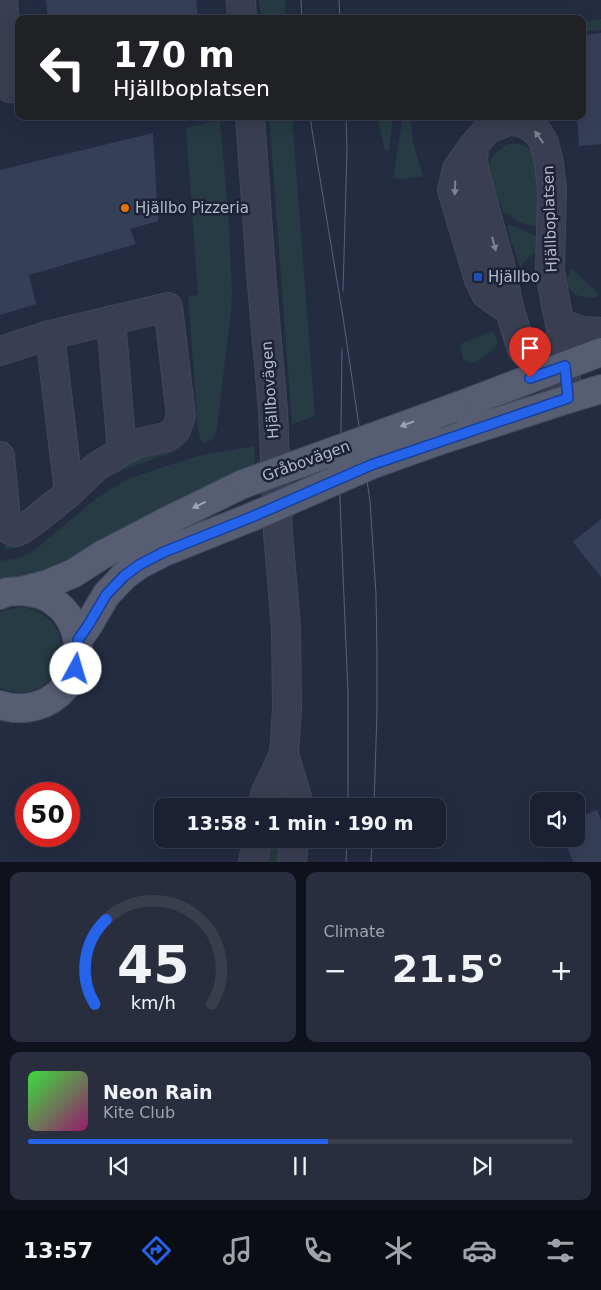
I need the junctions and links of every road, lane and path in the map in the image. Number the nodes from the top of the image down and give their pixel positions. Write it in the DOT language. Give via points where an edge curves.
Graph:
graph roads {
  1 [pos="3,0"];
  2 [pos="241,0"];
  3 [pos="242,15"];
  4 [pos="10,88"];
  5 [pos="250,120"];
  6 [pos="111,320"];
  7 [pos="560,322"];
  8 [pos="601,332"];
  9 [pos="50,335"];
  10 [pos="522,350"];
  11 [pos="0,351"];
  12 [pos="601,352"];
  13 [pos="554,369"];
  14 [pos="502,389"];
  15 [pos="601,389"];
  16 [pos="568,398"];
  17 [pos="122,451"];
  18 [pos="0,456"];
  19 [pos="69,493"];
  20 [pos="7,592"];
  21 [pos="78,640"];
  22 [pos="7,711"];
  23 [pos="284,754"];
  24 [pos="265,798"];
  25 [pos="297,798"];
  26 [pos="255,848"];
  27 [pos="293,848"];
  28 [pos="253,862"];
  29 [pos="292,862"];
  1 -- 4 [label="street"];
  2 -- 3 [label="street"];
  5 -- 23 [label="street, Hjällbovägen" via="286,628"];
  6 -- 9 [label="street"];
  6 -- 17 [label="street"];
  6 -- 17 [label="street" via="168,307 181,416 176,430 166,437"];
  7 -- 8 [label="street" via="582,331"];
  7 -- 10 [label="street, Hjällboplatsen, one-way" via="550,270 552,190 544,143 532,128 521,122 508,121 486,130 457,169 452,190 478,277 486,294 510,311"];
  7 -- 13 [label="street, Hjällboplatsen"];
  9 -- 11 [label="street"];
  9 -- 19 [label="street"];
  10 -- 13 [label="street, Hjällboplatsen"];
  10 -- 14 [label="street"];
  12 -- 13 [label="main road, Gråbovägen"];
  13 -- 14 [label="main road, Gråbovägen"];
  13 -- 16 [label="street, Hjällboplatsen"];
  14 -- 20 [label="main road, Gråbovägen, one-way, bridge" via="243,484 102,555 74,573 48,584"];
  15 -- 16 [label="main road, Gråbovägen"];
  16 -- 21 [label="main road, Gråbovägen, bridge" via="371,465 164,552 124,576 106,595"];
  17 -- 19 [label="street" via="96,467"];
  18 -- 19 [label="street" via="10,530 21,530"];
  20 -- 21 [label="main road, Gråbovägen" via="34,593 48,598 69,617"];
  21 -- 22 [label="main road, Gråbovägen" via="76,669 60,693 34,707"];
  23 -- 24 [label="street, Hjällbovägen"];
  23 -- 25 [label="street, Hjällbovägen"];
  26 -- 28 [label="street"];
  27 -- 29 [label="street"];
}
